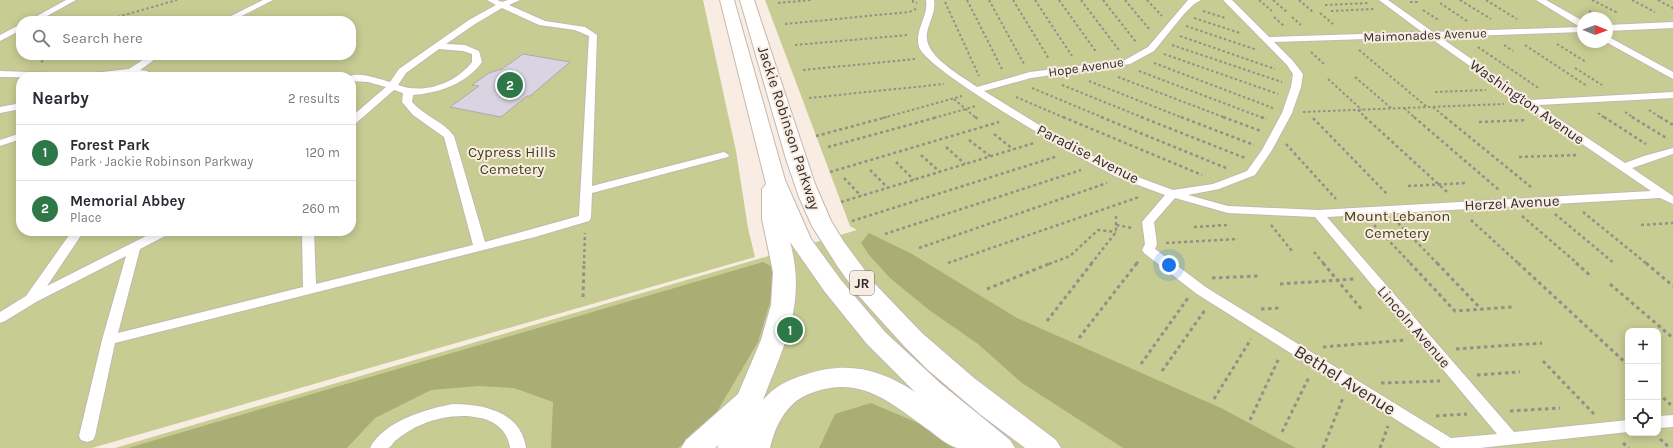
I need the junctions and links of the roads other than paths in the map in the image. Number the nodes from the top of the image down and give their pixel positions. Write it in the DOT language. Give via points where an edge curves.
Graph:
graph roads {
  1 [pos="72,0"];
  2 [pos="269,0"];
  3 [pos="491,0"];
  4 [pos="516,0"];
  5 [pos="727,0"];
  6 [pos="747,0"];
  7 [pos="930,0"];
  8 [pos="1197,0"];
  9 [pos="1227,0"];
  10 [pos="1540,0"];
  11 [pos="1388,3"];
  12 [pos="502,5"];
  13 [pos="42,16"];
  14 [pos="235,16"];
  15 [pos="1577,22"];
  16 [pos="1673,25"];
  17 [pos="1613,28"];
  18 [pos="16,30"];
  19 [pos="1577,30"];
  20 [pos="1432,35"];
  21 [pos="0,38"];
  22 [pos="1268,41"];
  23 [pos="1613,42"];
  24 [pos="436,46"];
  25 [pos="148,60"];
  26 [pos="130,72"];
  27 [pos="0,74"];
  28 [pos="16,75"];
  29 [pos="1673,76"];
  30 [pos="356,78"];
  31 [pos="392,86"];
  32 [pos="982,89"];
  33 [pos="408,92"];
  34 [pos="1673,95"];
  35 [pos="1528,103"];
  36 [pos="16,107"];
  37 [pos="0,110"];
  38 [pos="356,118"];
  39 [pos="16,138"];
  40 [pos="0,143"];
  41 [pos="1672,146"];
  42 [pos="724,155"];
  43 [pos="770,160"];
  44 [pos="1623,168"];
  45 [pos="586,191"];
  46 [pos="1166,192"];
  47 [pos="1662,194"];
  48 [pos="1673,201"];
  49 [pos="1318,214"];
  50 [pos="75,236"];
  51 [pos="154,236"];
  52 [pos="308,236"];
  53 [pos="135,245"];
  54 [pos="480,247"];
  55 [pos="310,290"];
  56 [pos="31,299"];
  57 [pos="0,318"];
  58 [pos="109,340"];
  59 [pos="749,400"];
  60 [pos="1673,421"];
  61 [pos="1661,422"];
  62 [pos="1625,426"];
  63 [pos="87,436"];
  64 [pos="1511,439"];
  65 [pos="750,447"];
  66 [pos="378,448"];
  67 [pos="518,448"];
  68 [pos="696,448"];
  69 [pos="984,448"];
  70 [pos="1000,448"];
  71 [pos="1046,448"];
  1 -- 13 [label="lane"];
  2 -- 14 [label="lane"];
  3 -- 12 [label="lane"];
  4 -- 12 [label="lane"];
  5 -- 43 [label="highway, Jackie Robinson Parkway / JR"];
  6 -- 71 [label="highway, Jackie Robinson Parkway / JR" via="803,180 820,222 834,244 888,316 944,368"];
  7 -- 32 [label="lane, Paradise Avenue" via="931,6 922,34 924,48 932,58 964,82"];
  8 -- 32 [label="lane, Hope Avenue" via="1188,6 1159,40 1144,53 1123,62 1033,74"];
  9 -- 22 [label="lane"];
  10 -- 15 [label="lane"];
  11 -- 20 [label="lane, Washington Avenue"];
  12 -- 24 [label="lane"];
  12 -- 45 [label="lane" via="543,23 581,29 593,35"];
  16 -- 17 [label="lane"];
  18 -- 21 [label="lane"];
  19 -- 20 [label="lane, Maimonades Avenue"];
  20 -- 22 [label="lane, Maimonades Avenue"];
  20 -- 35 [label="lane, Washington Avenue"];
  22 -- 46 [label="lane" via="1288,60 1298,76 1287,113 1267,150 1251,173 1215,187"];
  23 -- 29 [label="lane"];
  24 -- 31 [label="lane" via="402,70"];
  24 -- 33 [label="lane" via="465,48 476,53 477,62 469,72 452,83 430,91"];
  25 -- 26 [label="lane"];
  27 -- 28 [label="lane"];
  30 -- 31 [label="lane"];
  31 -- 33 [label="lane"];
  31 -- 38 [label="lane"];
  32 -- 46 [label="lane, Paradise Avenue" via="994,102 1073,150 1099,164"];
  33 -- 54 [label="lane" via="407,102 414,112 442,128 449,136"];
  34 -- 35 [label="lane"];
  35 -- 44 [label="lane, Washington Avenue"];
  36 -- 37 [label="lane"];
  39 -- 40 [label="lane"];
  41 -- 44 [label="lane"];
  42 -- 45 [label="lane"];
  43 -- 59 [label="highway" via="773,219 782,254 785,290 774,340"];
  43 -- 70 [label="highway, Jackie Robinson Parkway / JR" via="782,198 800,240 853,311 906,369"];
  44 -- 47 [label="lane, Washington Avenue"];
  45 -- 54 [label="lane" via="585,218"];
  46 -- 49 [label="lane, Herzel Avenue" via="1228,209"];
  46 -- 64 [label="lane, Bethel Avenue" via="1148,222 1149,241 1192,283 1449,445"];
  47 -- 48 [label="lane, Washington Avenue"];
  47 -- 49 [label="lane, Herzel Avenue"];
  49 -- 64 [label="lane, Lincoln Avenue"];
  50 -- 56 [label="lane"];
  51 -- 53 [label="lane"];
  52 -- 55 [label="lane"];
  53 -- 56 [label="lane"];
  53 -- 58 [label="lane"];
  54 -- 55 [label="lane"];
  55 -- 58 [label="lane"];
  56 -- 57 [label="lane"];
  58 -- 63 [label="lane"];
  59 -- 65 [label="highway"];
  59 -- 68 [label="highway"];
  60 -- 61 [label="lane"];
  62 -- 64 [label="lane, Bethel Avenue"];
  65 -- 69 [label="highway" via="764,418 777,401 808,382 843,377 867,379 890,389 952,432"];
  66 -- 67 [label="lane" via="382,442 403,427 426,416 450,410 473,410 493,414 508,424 517,439"];
}
